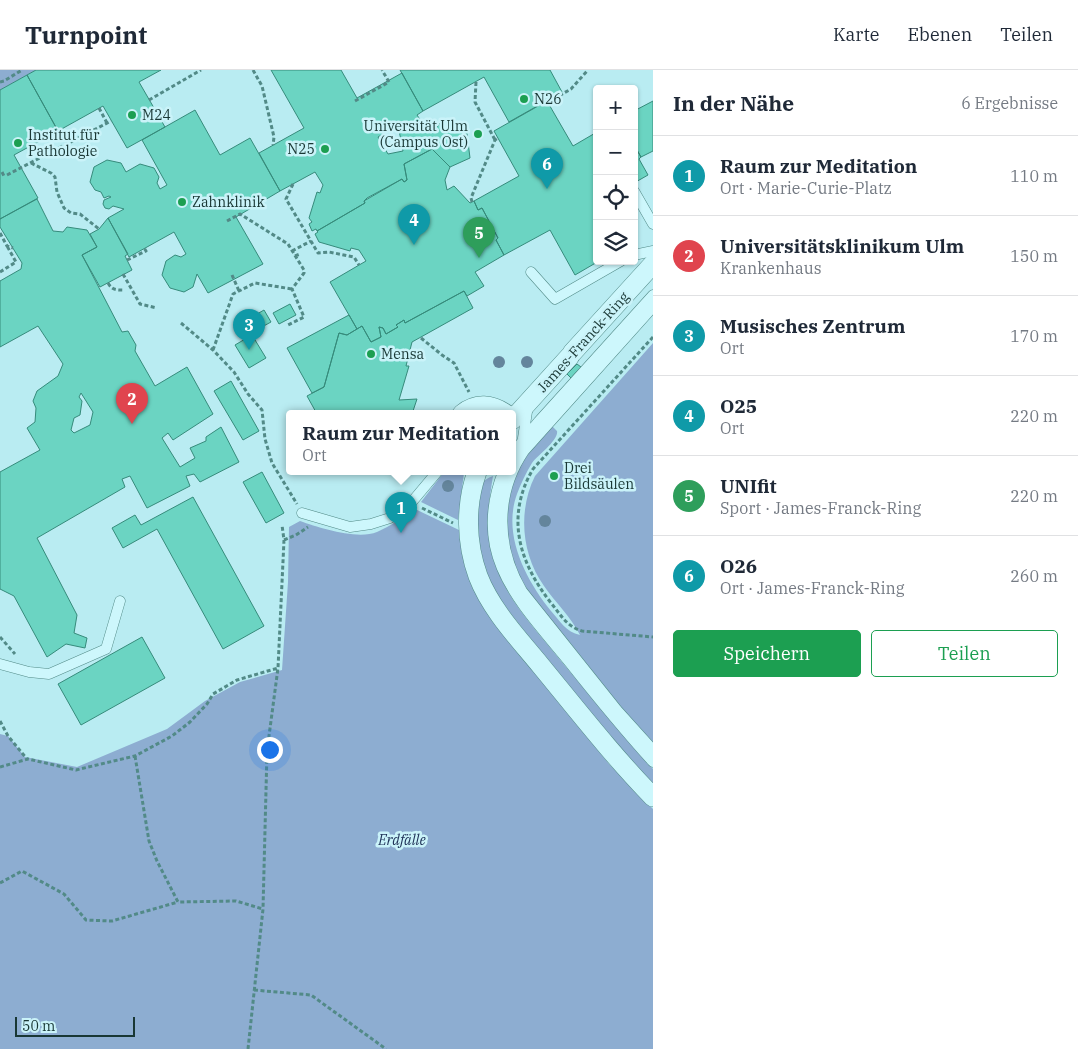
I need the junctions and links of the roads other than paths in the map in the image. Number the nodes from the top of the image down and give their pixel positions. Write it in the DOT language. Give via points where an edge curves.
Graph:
graph roads {
  1 [pos="638,198"];
  2 [pos="653,224"];
  3 [pos="653,251"];
  4 [pos="638,254"];
  5 [pos="653,264"];
  6 [pos="614,265"];
  7 [pos="531,272"];
  8 [pos="653,295"];
  9 [pos="653,307"];
  10 [pos="468,410"];
  11 [pos="498,410"];
  12 [pos="517,426"];
  13 [pos="516,455"];
  14 [pos="434,475"];
  15 [pos="476,475"];
  16 [pos="502,475"];
  17 [pos="511,475"];
  18 [pos="302,513"];
  19 [pos="120,602"];
  20 [pos="0,664"];
  21 [pos="653,750"];
  22 [pos="653,762"];
  23 [pos="653,796"];
  1 -- 2 [label="lane"];
  3 -- 4 [label="lane"];
  5 -- 12 [label="street, James-Franck-Ring" via="528,402"];
  6 -- 7 [label="lane" via="555,299"];
  8 -- 12 [label="lane"];
  9 -- 13 [label="lane"];
  10 -- 11 [label="street" via="483,405"];
  12 -- 13 [label="lane"];
  14 -- 18 [label="lane" via="411,503 390,518 371,524 350,528"];
  15 -- 23 [label="street" via="468,530 479,577 496,609 609,750"];
  16 -- 22 [label="lane" via="494,504 494,530 499,560 510,586 527,611"];
  17 -- 21 [label="lane" via="504,499 502,530 516,581"];
  19 -- 20 [label="lane" via="106,649 49,674"];
}
